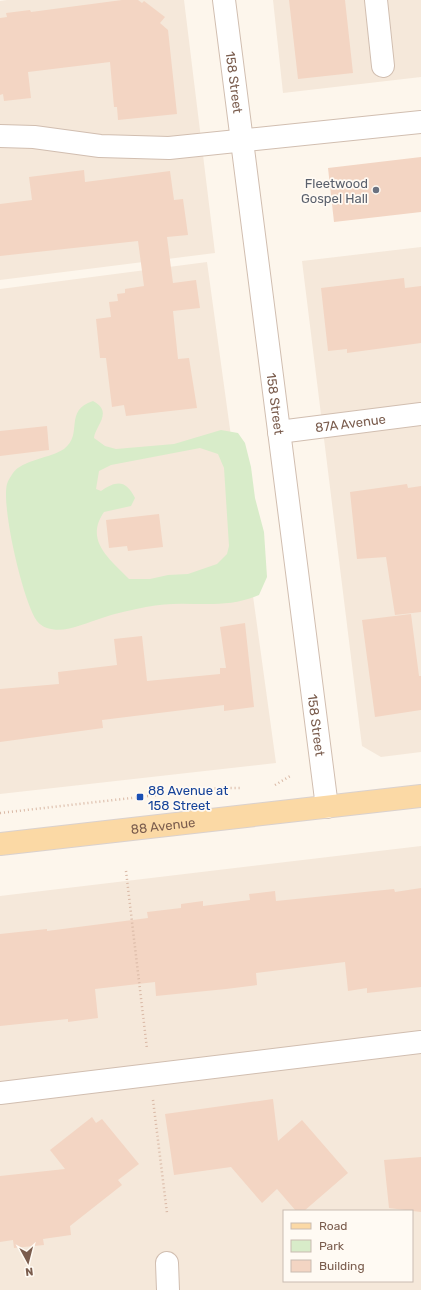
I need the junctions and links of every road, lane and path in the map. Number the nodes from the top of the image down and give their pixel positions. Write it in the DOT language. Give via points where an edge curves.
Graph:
graph roads {
  1 [pos="224,0"];
  2 [pos="376,0"];
  3 [pos="384,66"];
  4 [pos="421,122"];
  5 [pos="0,136"];
  6 [pos="242,141"];
  7 [pos="421,414"];
  8 [pos="279,432"];
  9 [pos="292,775"];
  10 [pos="267,786"];
  11 [pos="244,788"];
  12 [pos="421,796"];
  13 [pos="327,807"];
  14 [pos="0,813"];
  15 [pos="0,844"];
  16 [pos="126,871"];
  17 [pos="421,1042"];
  18 [pos="147,1056"];
  19 [pos="0,1093"];
  20 [pos="152,1094"];
  21 [pos="167,1213"];
  22 [pos="167,1263"];
  23 [pos="168,1290"];
  1 -- 6 [label="street, 158 Street"];
  2 -- 3 [label="street"];
  4 -- 6 [label="street"];
  5 -- 6 [label="street" via="146,148 193,147"];
  6 -- 8 [label="street, 158 Street"];
  7 -- 8 [label="street, 87A Avenue"];
  8 -- 13 [label="street, 158 Street"];
  9 -- 10 [label="path" via="275,785"];
  11 -- 14 [label="path" via="219,788"];
  12 -- 13 [label="main road, 88 Avenue"];
  13 -- 15 [label="main road, 88 Avenue"];
  16 -- 18 [label="path"];
  17 -- 19 [label="street"];
  20 -- 21 [label="path"];
  22 -- 23 [label="street"];
}
